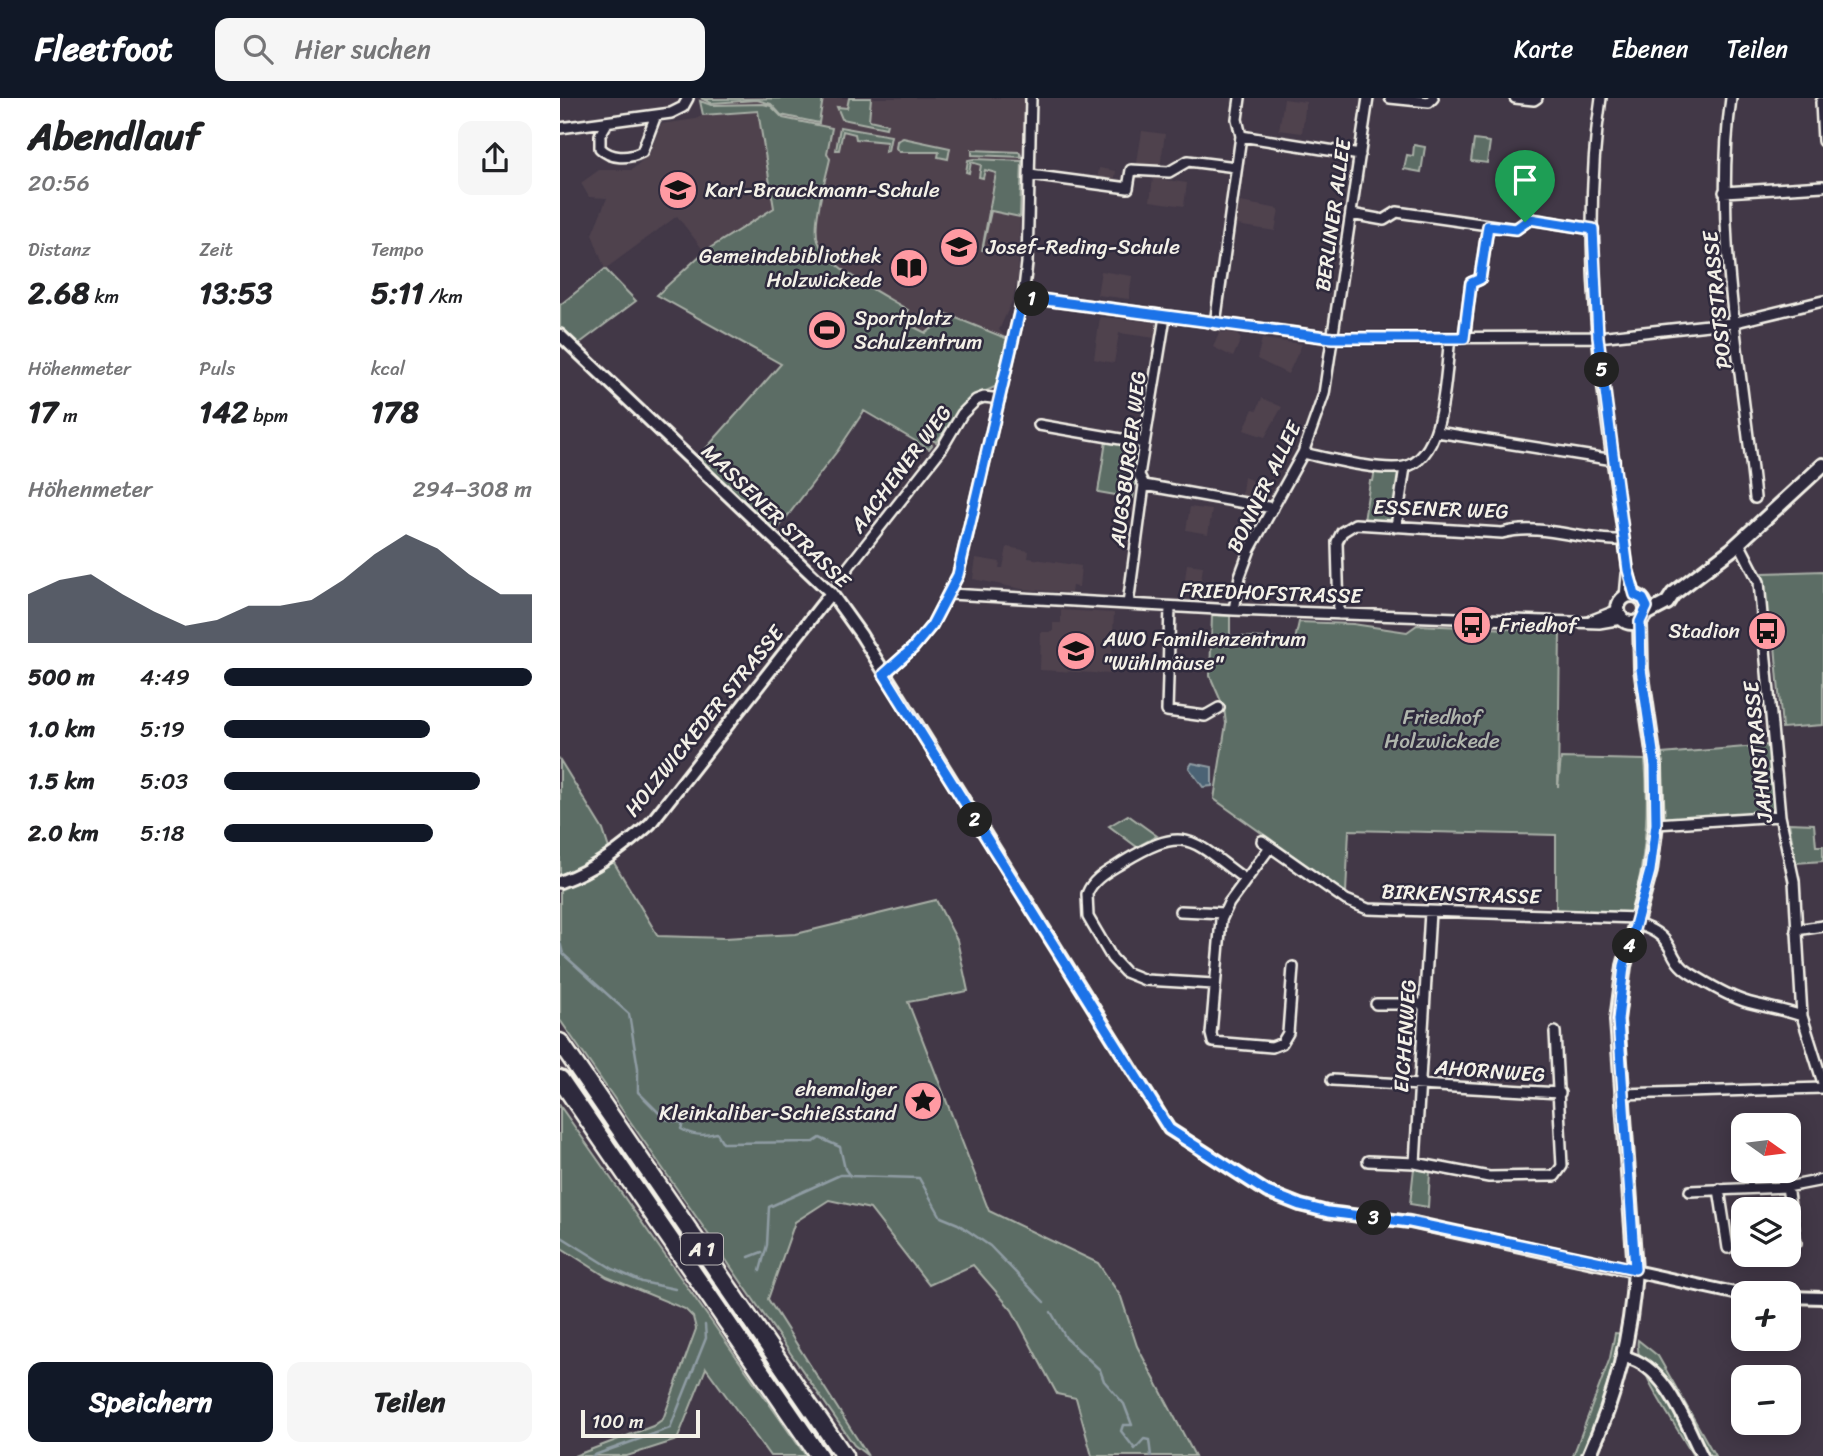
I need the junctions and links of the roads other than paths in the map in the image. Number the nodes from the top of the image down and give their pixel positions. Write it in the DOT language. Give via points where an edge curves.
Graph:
graph roads {
  1 [pos="688,98"];
  2 [pos="1031,98"];
  3 [pos="1240,98"];
  4 [pos="1368,98"];
  5 [pos="1390,98"];
  6 [pos="1433,98"];
  7 [pos="1515,98"];
  8 [pos="1537,98"];
  9 [pos="1601,98"];
  10 [pos="1731,98"];
  11 [pos="1821,102"];
  12 [pos="656,115"];
  13 [pos="607,122"];
  14 [pos="560,128"];
  15 [pos="1241,136"];
  16 [pos="1823,141"];
  17 [pos="1360,155"];
  18 [pos="1236,167"];
  19 [pos="1030,175"];
  20 [pos="1823,186"];
  21 [pos="1724,192"];
  22 [pos="1351,214"];
  23 [pos="1488,226"];
  24 [pos="1593,229"];
  25 [pos="1023,297"];
  26 [pos="1823,301"];
  27 [pos="1165,317"];
  28 [pos="1736,322"];
  29 [pos="1215,324"];
  30 [pos="560,335"];
  31 [pos="1598,337"];
  32 [pos="1332,338"];
  33 [pos="1450,338"];
  34 [pos="1464,338"];
  35 [pos="1000,399"];
  36 [pos="1039,425"];
  37 [pos="1437,432"];
  38 [pos="1144,443"];
  39 [pos="1303,453"];
  40 [pos="1614,460"];
  41 [pos="1823,465"];
  42 [pos="1405,467"];
  43 [pos="1144,485"];
  44 [pos="1755,498"];
  45 [pos="1273,508"];
  46 [pos="1396,527"];
  47 [pos="1623,540"];
  48 [pos="1739,543"];
  49 [pos="839,579"];
  50 [pos="831,593"];
  51 [pos="950,594"];
  52 [pos="1128,604"];
  53 [pos="1170,607"];
  54 [pos="1234,610"];
  55 [pos="1633,610"];
  56 [pos="1339,614"];
  57 [pos="884,674"];
  58 [pos="1219,708"];
  59 [pos="1780,816"];
  60 [pos="1656,824"];
  61 [pos="1262,841"];
  62 [pos="1270,847"];
  63 [pos="1246,880"];
  64 [pos="560,882"];
  65 [pos="1180,911"];
  66 [pos="1430,912"];
  67 [pos="1224,913"];
  68 [pos="1637,921"];
  69 [pos="1823,926"];
  70 [pos="1796,930"];
  71 [pos="1293,967"];
  72 [pos="1214,984"];
  73 [pos="1376,1004"];
  74 [pos="1424,1004"];
  75 [pos="1802,1016"];
  76 [pos="1555,1032"];
  77 [pos="560,1042"];
  78 [pos="560,1079"];
  79 [pos="1332,1080"];
  80 [pos="1419,1084"];
  81 [pos="1823,1086"];
  82 [pos="1560,1093"];
  83 [pos="1622,1094"];
  84 [pos="1368,1161"];
  85 [pos="1415,1163"];
  86 [pos="1823,1180"];
  87 [pos="1787,1187"];
  88 [pos="1719,1189"];
  89 [pos="1690,1191"];
  90 [pos="1789,1197"];
  91 [pos="1728,1248"];
  92 [pos="1635,1269"];
  93 [pos="1731,1294"];
  94 [pos="1801,1297"];
  95 [pos="1823,1298"];
  96 [pos="1625,1357"];
  97 [pos="820,1456"];
  98 [pos="844,1456"];
  99 [pos="1589,1456"];
  100 [pos="1702,1456"];
  1 -- 12 [label="street" via="678,111"];
  2 -- 19 [label="street"];
  3 -- 15 [label="street" via="1237,119"];
  4 -- 17 [label="street, BERLINER ALLEE"];
  5 -- 6 [label="street" via="1429,102"];
  7 -- 8 [label="street"];
  9 -- 24 [label="street"];
  10 -- 21 [label="street, POSTSTRASSE"];
  11 -- 16 [label="street"];
  12 -- 13 [label="street"];
  12 -- 13 [label="street" via="642,152 635,156 611,156 600,148"];
  13 -- 14 [label="street"];
  15 -- 17 [label="street"];
  15 -- 18 [label="street"];
  17 -- 22 [label="street, BERLINER ALLEE"];
  18 -- 19 [label="street" via="1188,161 1169,172 1131,170 1128,188"];
  18 -- 29 [label="street"];
  19 -- 25 [label="street"];
  20 -- 21 [label="street"];
  21 -- 28 [label="street, POSTSTRASSE"];
  22 -- 23 [label="street" via="1384,220 1396,212"];
  22 -- 32 [label="street, BERLINER ALLEE"];
  23 -- 24 [label="street" via="1516,229 1530,219"];
  23 -- 34 [label="street" via="1480,279 1471,283"];
  24 -- 31 [label="street"];
  25 -- 27 [label="street"];
  25 -- 35 [label="street"];
  26 -- 28 [label="street"];
  27 -- 29 [label="street"];
  27 -- 38 [label="street, AUGSBURGER WEG"];
  28 -- 31 [label="street"];
  28 -- 44 [label="street, POSTSTRASSE"];
  29 -- 32 [label="street"];
  30 -- 50 [label="street, MASSENER STRASSE"];
  31 -- 34 [label="street"];
  31 -- 40 [label="street"];
  32 -- 33 [label="street"];
  32 -- 39 [label="street, BONNER ALLEE" via="1324,394"];
  33 -- 34 [label="street"];
  33 -- 37 [label="street"];
  35 -- 49 [label="street, AACHENER WEG" via="976,400 962,414 942,448"];
  35 -- 51 [label="street"];
  36 -- 38 [label="street"];
  37 -- 40 [label="street"];
  37 -- 42 [label="street" via="1428,452"];
  38 -- 43 [label="street, AUGSBURGER WEG" via="1139,475"];
  39 -- 42 [label="street"];
  39 -- 45 [label="street, BONNER ALLEE"];
  40 -- 47 [label="street"];
  41 -- 48 [label="main road"];
  42 -- 46 [label="street"];
  43 -- 45 [label="street"];
  43 -- 52 [label="street, AUGSBURGER WEG"];
  45 -- 54 [label="street, BONNER ALLEE" via="1245,562"];
  46 -- 47 [label="street, ESSENER WEG" via="1502,533 1516,529"];
  46 -- 56 [label="street, ESSENER WEG" via="1354,524 1340,535"];
  47 -- 55 [label="street"];
  48 -- 55 [label="main road" via="1667,603"];
  48 -- 59 [label="street, JAHNSTRASSE" via="1759,582"];
  50 -- 57 [label="street, MASSENER STRASSE"];
  50 -- 64 [label="street, HOLZWICKEDER STRASSE" via="650,824 598,865"];
  51 -- 52 [label="street, FRIEDHOFSTRASSE"];
  51 -- 57 [label="street" via="918,643"];
  52 -- 53 [label="street, FRIEDHOFSTRASSE"];
  53 -- 54 [label="street, FRIEDHOFSTRASSE"];
  53 -- 58 [label="street" via="1167,711 1205,716"];
  54 -- 56 [label="street, FRIEDHOFSTRASSE"];
  55 -- 56 [label="street, FRIEDHOFSTRASSE" via="1590,621"];
  55 -- 60 [label="main road" via="1655,766"];
  57 -- 92 [label="street, MASSENER STRASSE" via="1169,1129 1267,1192 1300,1205 1410,1222"];
  59 -- 60 [label="street"];
  59 -- 70 [label="street, JAHNSTRASSE" via="1791,862"];
  60 -- 68 [label="main road"];
  61 -- 62 [label="street, BIRKENSTRASSE"];
  62 -- 63 [label="street"];
  62 -- 66 [label="street, BIRKENSTRASSE" via="1356,906"];
  63 -- 67 [label="street"];
  63 -- 72 [label="street" via="1199,846 1173,839 1155,843 1101,876 1087,894 1088,917 1125,972 1145,980"];
  65 -- 67 [label="street"];
  66 -- 68 [label="street, BIRKENSTRASSE"];
  66 -- 74 [label="street, EICHENWEG"];
  67 -- 72 [label="street"];
  68 -- 75 [label="street" via="1665,937 1683,967 1698,977 1738,998"];
  68 -- 83 [label="main road" via="1619,993"];
  69 -- 70 [label="street"];
  70 -- 75 [label="street, JAHNSTRASSE"];
  71 -- 72 [label="street" via="1288,1033 1282,1043 1272,1047 1213,1042"];
  73 -- 74 [label="street"];
  74 -- 80 [label="street, EICHENWEG"];
  75 -- 81 [label="street, JAHNSTRASSE"];
  76 -- 82 [label="street"];
  77 -- 98 [label="highway, A 1"];
  78 -- 97 [label="highway, A 1"];
  79 -- 80 [label="street, AHORNWEG"];
  80 -- 82 [label="street, AHORNWEG"];
  80 -- 85 [label="street, EICHENWEG"];
  81 -- 83 [label="street"];
  82 -- 85 [label="street" via="1562,1166 1555,1176 1489,1177"];
  83 -- 92 [label="main road"];
  84 -- 85 [label="street"];
  86 -- 87 [label="street"];
  87 -- 88 [label="street"];
  87 -- 90 [label="street"];
  88 -- 89 [label="street"];
  88 -- 91 [label="street"];
  92 -- 93 [label="street, MASSENER STRASSE"];
  92 -- 96 [label="main road"];
  94 -- 95 [label="street"];
  96 -- 99 [label="main road"];
  96 -- 100 [label="street" via="1642,1362 1655,1373"];
}
